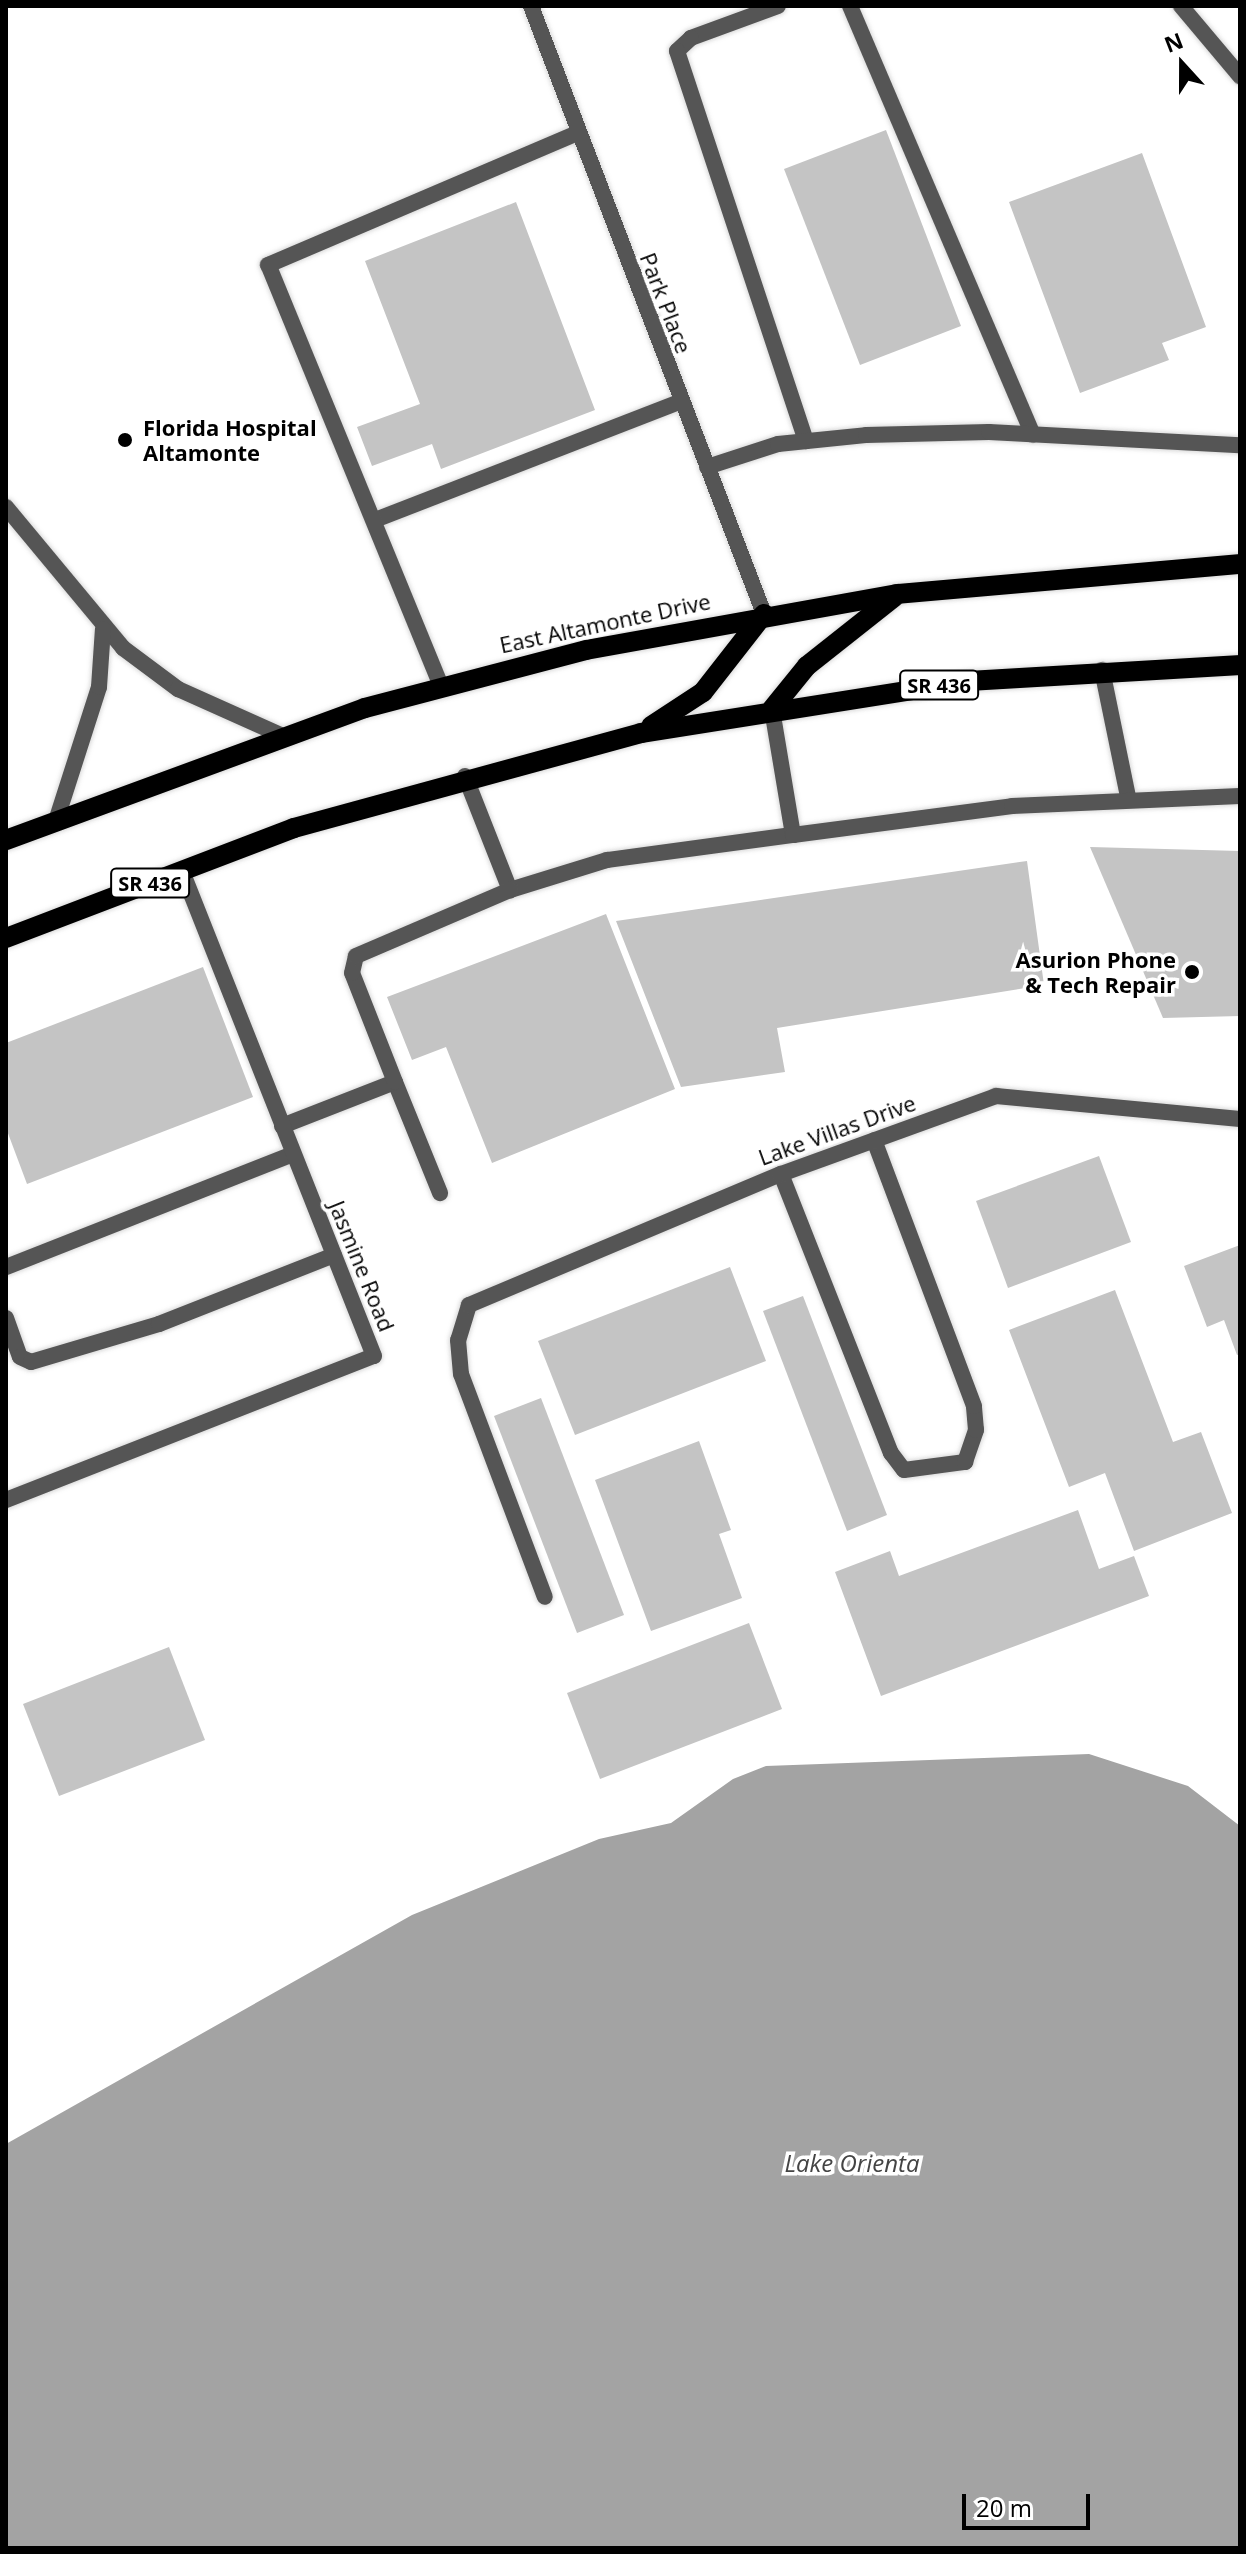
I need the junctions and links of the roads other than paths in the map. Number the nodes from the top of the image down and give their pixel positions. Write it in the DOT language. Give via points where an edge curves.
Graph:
graph roads {
  1 [pos="531,6"];
  2 [pos="778,6"];
  3 [pos="850,6"];
  4 [pos="1181,6"];
  5 [pos="1240,76"];
  6 [pos="578,133"];
  7 [pos="680,402"];
  8 [pos="1033,435"];
  9 [pos="806,441"];
  10 [pos="1240,445"];
  11 [pos="707,467"];
  12 [pos="6,507"];
  13 [pos="375,520"];
  14 [pos="1240,564"];
  15 [pos="897,594"];
  16 [pos="764,614"];
  17 [pos="103,629"];
  18 [pos="1240,665"];
  19 [pos="1102,670"];
  20 [pos="441,686"];
  21 [pos="772,709"];
  22 [pos="641,733"];
  23 [pos="283,736"];
  24 [pos="465,776"];
  25 [pos="1240,796"];
  26 [pos="1128,797"];
  27 [pos="56,821"];
  28 [pos="793,835"];
  29 [pos="6,840"];
  30 [pos="182,871"];
  31 [pos="510,890"];
  32 [pos="6,938"];
  33 [pos="395,1082"];
  34 [pos="1240,1119"];
  35 [pos="282,1126"];
  36 [pos="874,1140"];
  37 [pos="293,1154"];
  38 [pos="781,1174"];
  39 [pos="440,1193"];
  40 [pos="334,1255"];
  41 [pos="6,1267"];
  42 [pos="6,1318"];
  43 [pos="6,1500"];
  44 [pos="545,1597"];
  1 -- 6 [label="street, Park Place"];
  2 -- 9 [label="street" via="691,38 677,51"];
  3 -- 8 [label="street"];
  4 -- 5 [label="street"];
  6 -- 7 [label="street, Park Place"];
  6 -- 13 [label="street" via="268,265"];
  7 -- 11 [label="street, Park Place"];
  7 -- 13 [label="street"];
  8 -- 9 [label="street"];
  8 -- 10 [label="street"];
  9 -- 11 [label="street"];
  11 -- 16 [label="street, Park Place"];
  12 -- 17 [label="street" via="88,600"];
  13 -- 20 [label="street"];
  14 -- 15 [label="main road, East Altamonte Drive"];
  15 -- 16 [label="main road, East Altamonte Drive"];
  15 -- 21 [label="main road" via="807,666"];
  16 -- 20 [label="main road, East Altamonte Drive"];
  16 -- 22 [label="main road" via="703,692"];
  17 -- 23 [label="street" via="178,689"];
  17 -- 27 [label="street" via="99,687"];
  18 -- 19 [label="main road, SR 436"];
  19 -- 21 [label="main road, SR 436"];
  19 -- 26 [label="street"];
  20 -- 23 [label="main road, East Altamonte Drive"];
  21 -- 22 [label="main road, SR 436"];
  21 -- 28 [label="street"];
  22 -- 24 [label="main road, SR 436"];
  23 -- 27 [label="main road, East Altamonte Drive"];
  24 -- 30 [label="main road, SR 436"];
  24 -- 31 [label="street"];
  25 -- 26 [label="street"];
  26 -- 28 [label="street"];
  27 -- 29 [label="main road, East Altamonte Drive"];
  28 -- 31 [label="street" via="607,860"];
  30 -- 32 [label="main road, SR 436"];
  30 -- 35 [label="street, Jasmine Road"];
  31 -- 33 [label="street" via="356,956 352,973"];
  33 -- 35 [label="street"];
  33 -- 39 [label="street"];
  34 -- 36 [label="street, Lake Villas Drive" via="996,1096"];
  35 -- 37 [label="street, Jasmine Road"];
  36 -- 38 [label="street, Lake Villas Drive"];
  36 -- 38 [label="street" via="974,1406 976,1430 965,1462 904,1470 891,1453"];
  37 -- 40 [label="street, Jasmine Road"];
  37 -- 41 [label="street"];
  38 -- 44 [label="street, Lake Villas Drive" via="469,1305 458,1340 461,1374"];
  40 -- 42 [label="street" via="159,1324 31,1362 20,1357"];
  40 -- 43 [label="street, Jasmine Road" via="374,1356"];
}
